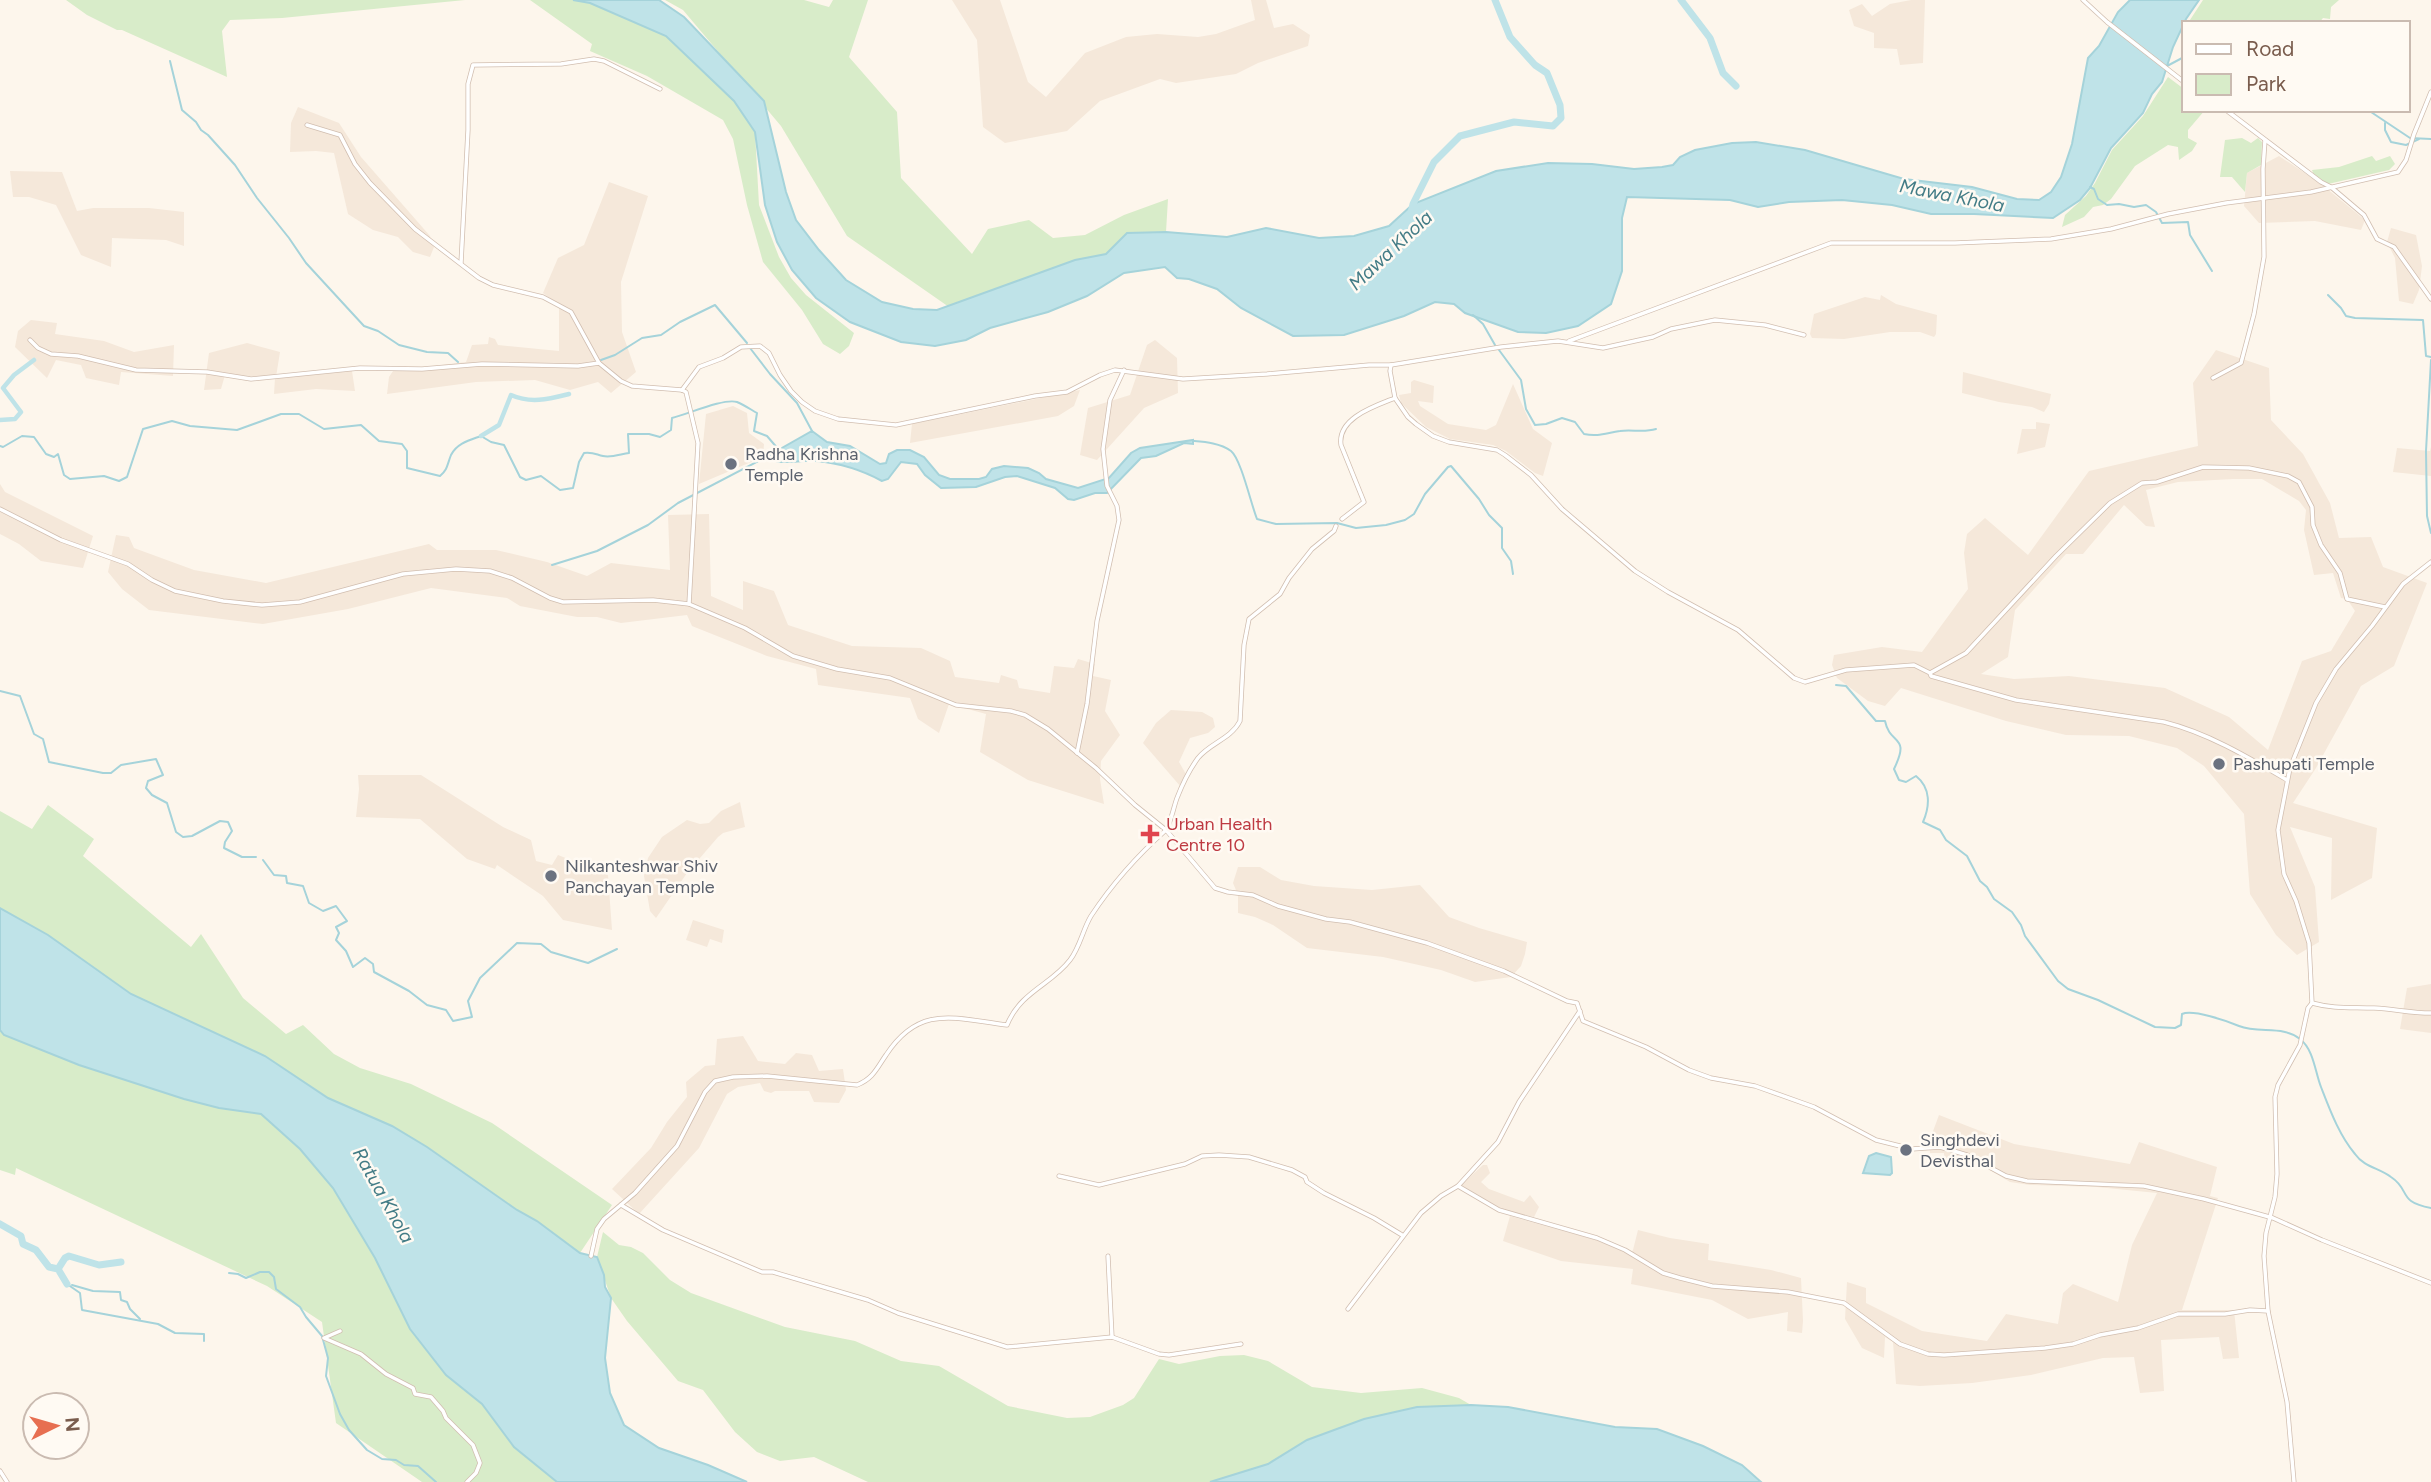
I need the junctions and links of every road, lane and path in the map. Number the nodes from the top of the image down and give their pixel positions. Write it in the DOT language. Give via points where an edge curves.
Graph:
graph roads {
  1 [pos="2083,0"];
  2 [pos="2182,80"];
  3 [pos="660,89"];
  4 [pos="2431,92"];
  5 [pos="2229,112"];
  6 [pos="307,125"];
  7 [pos="2265,141"];
  8 [pos="2331,187"];
  9 [pos="2264,198"];
  10 [pos="461,263"];
  11 [pos="2431,299"];
  12 [pos="1804,335"];
  13 [pos="30,340"];
  14 [pos="1569,341"];
  15 [pos="599,363"];
  16 [pos="1391,365"];
  17 [pos="1124,370"];
  18 [pos="2213,378"];
  19 [pos="682,390"];
  20 [pos="1395,398"];
  21 [pos="0,509"];
  22 [pos="1342,519"];
  23 [pos="1336,526"];
  24 [pos="2431,562"];
  25 [pos="689,604"];
  26 [pos="2385,607"];
  27 [pos="1930,673"];
  28 [pos="1077,753"];
  29 [pos="2287,780"];
  30 [pos="1166,830"];
  31 [pos="2312,1003"];
  32 [pos="1580,1011"];
  33 [pos="2431,1013"];
  34 [pos="1059,1176"];
  35 [pos="1458,1186"];
  36 [pos="621,1205"];
  37 [pos="2270,1217"];
  38 [pos="1402,1235"];
  39 [pos="590,1256"];
  40 [pos="1108,1256"];
  41 [pos="2431,1283"];
  42 [pos="1348,1310"];
  43 [pos="2268,1311"];
  44 [pos="340,1331"];
  45 [pos="1112,1337"];
  46 [pos="1241,1344"];
  47 [pos="0,1471"];
  48 [pos="7,1482"];
  49 [pos="467,1482"];
  50 [pos="2294,1482"];
  1 -- 2 [label="street"];
  3 -- 10 [label="street" via="594,59 473,65 468,84"];
  4 -- 8 [label="street" via="2398,172"];
  5 -- 7 [label="street"];
  6 -- 10 [label="street" via="340,135 370,183 415,229"];
  7 -- 8 [label="street"];
  7 -- 9 [label="street"];
  8 -- 9 [label="street"];
  8 -- 11 [label="street" via="2369,221 2377,239 2394,247"];
  9 -- 14 [label="street" via="2051,239 1831,243"];
  9 -- 18 [label="street" via="2263,265 2243,358"];
  10 -- 15 [label="street" via="492,285 542,297 571,312"];
  12 -- 14 [label="street" via="1715,320 1613,347"];
  13 -- 15 [label="street" via="51,354 136,370 207,372 251,379 360,368"];
  14 -- 16 [label="street"];
  15 -- 19 [label="street" via="632,386"];
  16 -- 17 [label="street" via="1183,379"];
  16 -- 20 [label="street"];
  17 -- 19 [label="street" via="1100,374 1067,393 896,425 838,419 815,411 792,391 760,346 741,347 699,367"];
  17 -- 28 [label="street" via="1110,400 1104,449 1106,478 1119,520 1097,621"];
  19 -- 25 [label="street" via="698,435"];
  20 -- 22 [label="street" via="1357,415 1341,435 1364,502"];
  20 -- 27 [label="street" via="1408,417 1433,436 1497,450 1516,463 1635,570 1738,630 1800,681 1872,667 1914,665"];
  21 -- 25 [label="street" via="61,540 128,564 175,591 223,601 300,602 403,574 456,569 490,571 563,602"];
  23 -- 30 [label="street" via="1312,549 1280,594 1249,618 1240,721 1198,759"];
  24 -- 26 [label="street" via="2403,584"];
  25 -- 28 [label="street" via="746,628 793,656 890,678 956,705 1025,715"];
  26 -- 27 [label="street" via="2347,598 2340,573 2321,545 2312,507 2299,482 2249,468 2208,466 2142,483 2110,503 1966,653"];
  26 -- 29 [label="street" via="2323,689"];
  27 -- 29 [label="street" via="2016,700 2186,727"];
  28 -- 30 [label="street"];
  29 -- 31 [label="street" via="2278,830 2284,874 2309,943"];
  30 -- 32 [label="street" via="1215,888 1427,943 1577,1003"];
  30 -- 36 [label="street" via="1111,889 1090,918 1072,957 1022,1001 1007,1025 950,1018 920,1022 902,1034 874,1075 857,1085 766,1076 715,1081 677,1146"];
  31 -- 33 [label="street"];
  31 -- 37 [label="street" via="2300,1045 2275,1097 2277,1174"];
  32 -- 35 [label="street" via="1497,1142"];
  32 -- 37 [label="street" via="1583,1021 1689,1070 1780,1094 1876,1140 1912,1149 1940,1147 2027,1181 2144,1186"];
  34 -- 38 [label="street" via="1099,1185 1202,1156 1249,1157 1292,1170 1324,1193"];
  35 -- 38 [label="street" via="1421,1213"];
  35 -- 43 [label="street" via="1499,1210 1597,1238 1663,1273 1712,1286 1787,1292 1844,1303 1900,1344 1928,1354 2045,1348 2138,1328 2178,1314"];
  36 -- 39 [label="street" via="597,1229"];
  36 -- 45 [label="street" via="663,1230 762,1272 869,1300 898,1314 997,1345"];
  37 -- 41 [label="street"];
  37 -- 43 [label="street" via="2264,1251"];
  38 -- 42 [label="street"];
  40 -- 45 [label="street"];
  43 -- 50 [label="street" via="2287,1402"];
  44 -- 49 [label="street" via="324,1338 361,1354 413,1388 415,1394 430,1397 473,1445 480,1463"];
  45 -- 46 [label="street" via="1169,1355"];
  47 -- 48 [label="street"];
}
